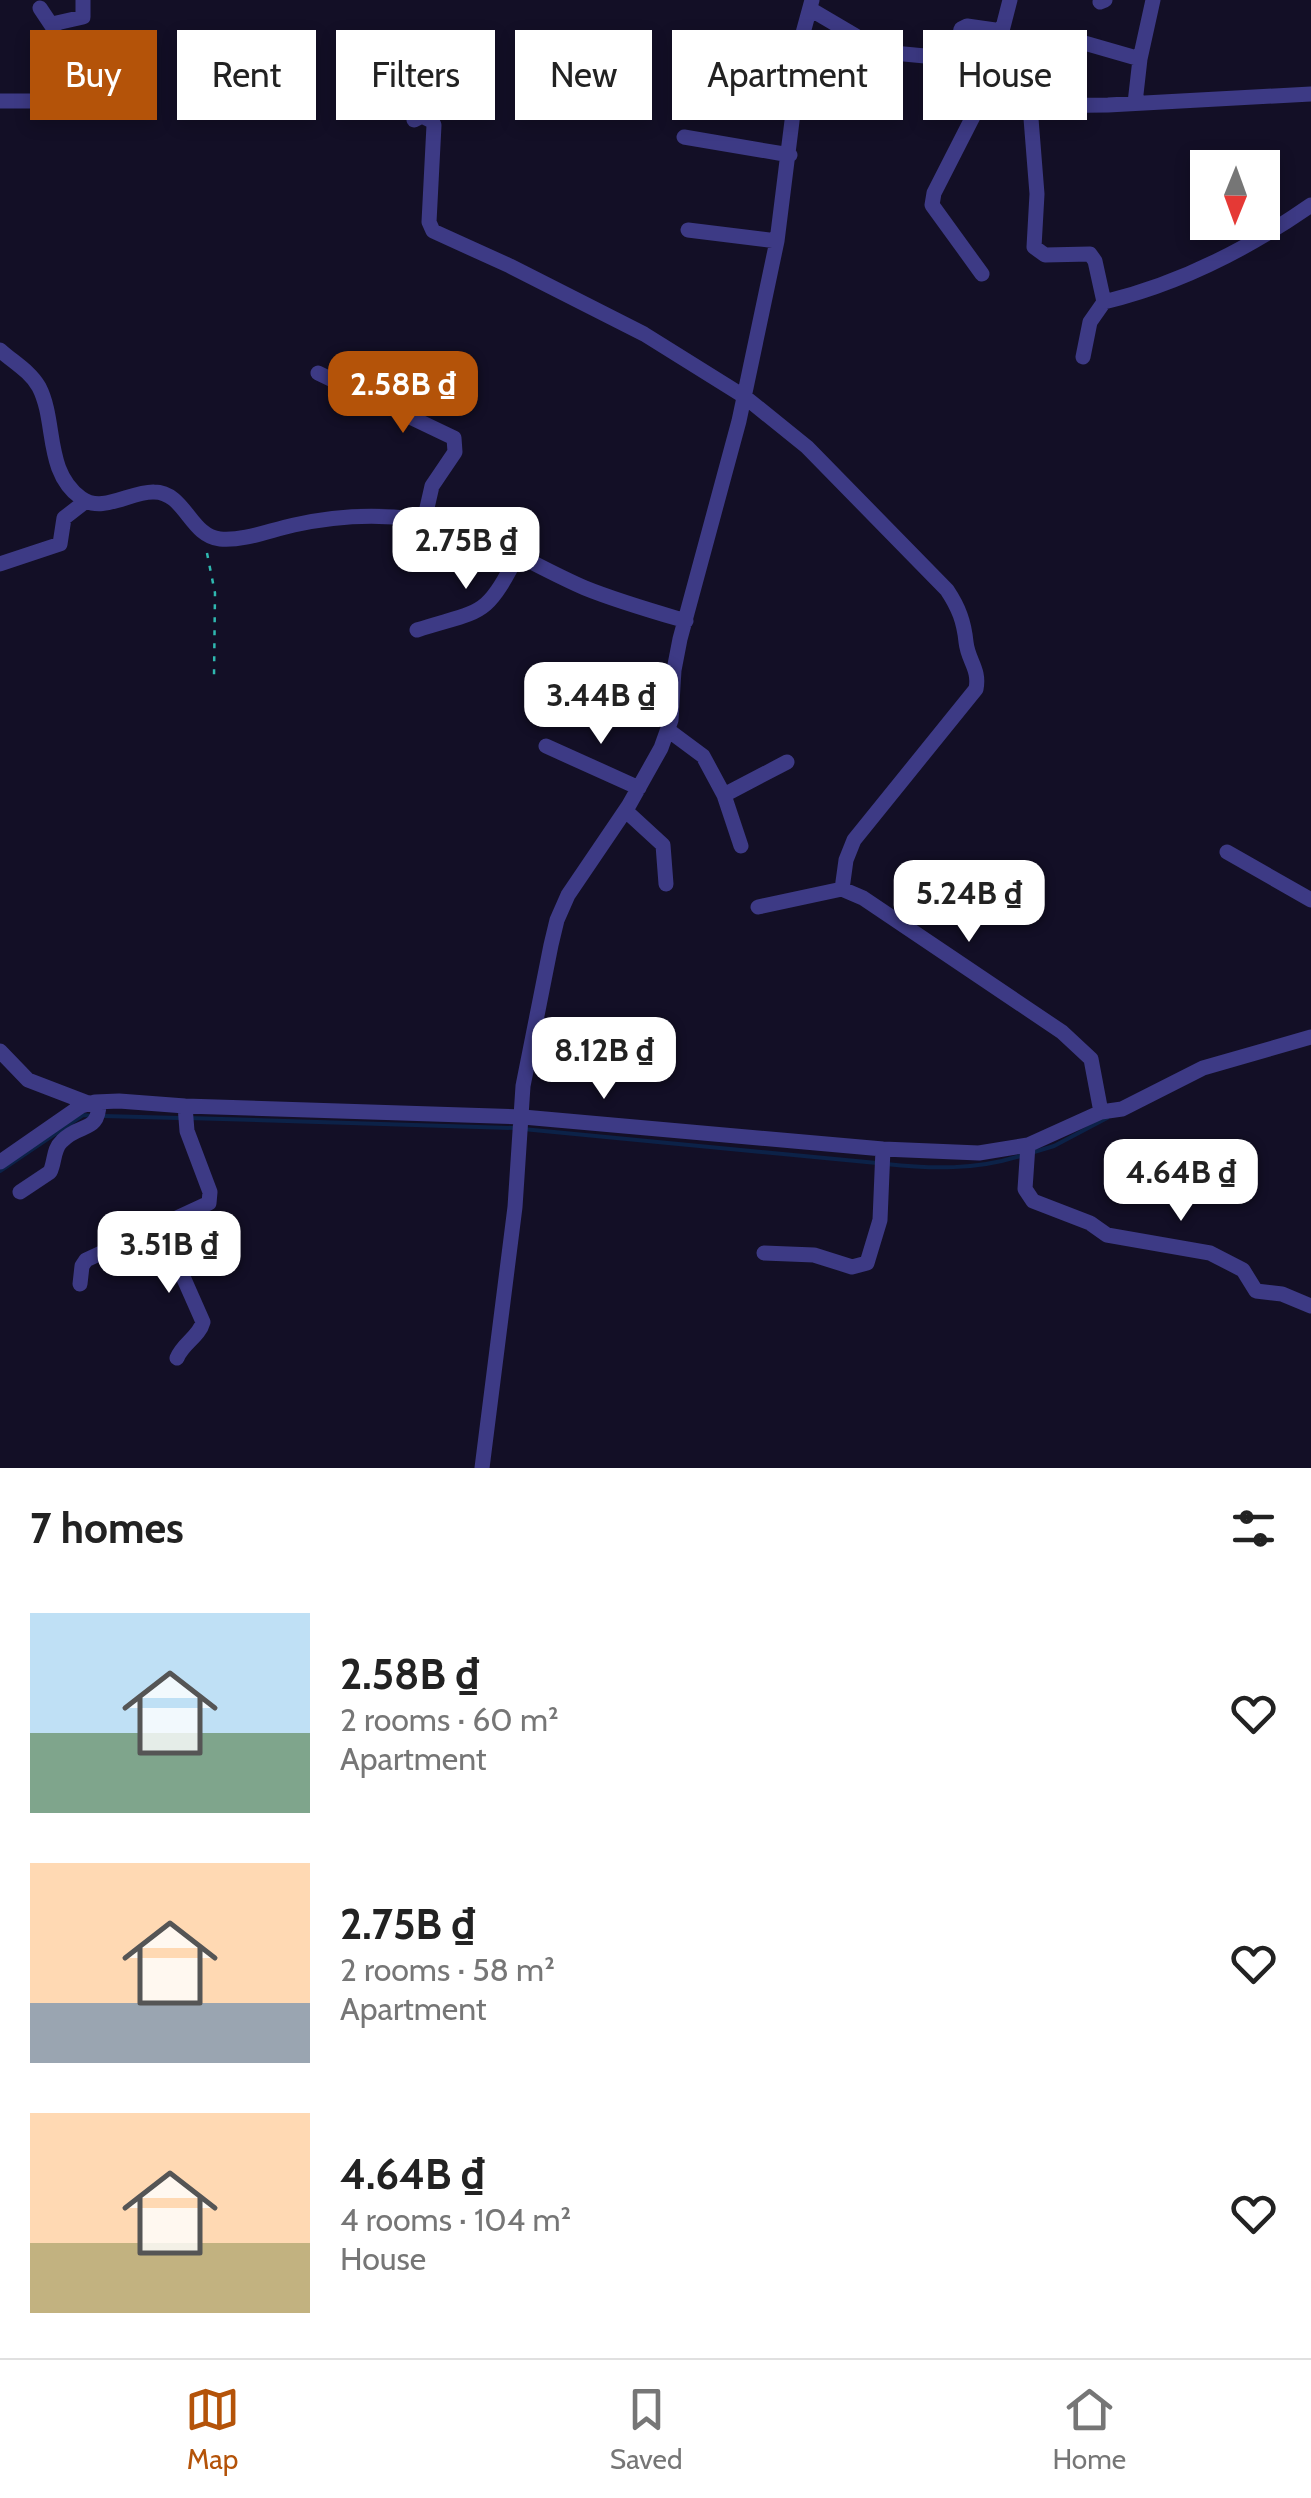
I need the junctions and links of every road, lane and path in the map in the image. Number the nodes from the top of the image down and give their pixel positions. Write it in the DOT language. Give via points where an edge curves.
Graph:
graph roads {
  1 [pos="83,0"];
  2 [pos="1010,0"];
  3 [pos="1149,1"];
  4 [pos="811,4"];
  5 [pos="40,8"];
  6 [pos="52,24"];
  7 [pos="961,30"];
  8 [pos="995,30"];
  9 [pos="1002,30"];
  10 [pos="1087,44"];
  11 [pos="923,56"];
  12 [pos="1140,59"];
  13 [pos="1311,94"];
  14 [pos="0,102"];
  15 [pos="1136,103"];
  16 [pos="1087,104"];
  17 [pos="430,120"];
  18 [pos="971,120"];
  19 [pos="1031,120"];
  20 [pos="684,137"];
  21 [pos="790,155"];
  22 [pos="1311,204"];
  23 [pos="688,230"];
  24 [pos="777,241"];
  25 [pos="982,274"];
  26 [pos="1104,302"];
  27 [pos="0,350"];
  28 [pos="1083,357"];
  29 [pos="318,373"];
  30 [pos="744,397"];
  31 [pos="86,501"];
  32 [pos="424,521"];
  33 [pos="209,536"];
  34 [pos="518,554"];
  35 [pos="0,564"];
  36 [pos="686,622"];
  37 [pos="417,630"];
  38 [pos="214,677"];
  39 [pos="668,730"];
  40 [pos="546,746"];
  41 [pos="787,762"];
  42 [pos="639,788"];
  43 [pos="724,795"];
  44 [pos="626,811"];
  45 [pos="741,846"];
  46 [pos="1227,852"];
  47 [pos="666,884"];
  48 [pos="842,889"];
  49 [pos="1311,900"];
  50 [pos="758,907"];
  51 [pos="1311,1037"];
  52 [pos="0,1051"];
  53 [pos="185,1106"];
  54 [pos="96,1108"];
  55 [pos="1101,1112"];
  56 [pos="522,1127"];
  57 [pos="1028,1153"];
  58 [pos="883,1156"];
  59 [pos="0,1162"];
  60 [pos="20,1192"];
  61 [pos="160,1227"];
  62 [pos="764,1253"];
  63 [pos="80,1284"];
  64 [pos="1311,1306"];
  65 [pos="177,1358"];
  66 [pos="482,1468"];
  1 -- 6 [label="street" via="84,17"];
  2 -- 9 [label="street"];
  3 -- 12 [label="street"];
  4 -- 11 [label="street" via="883,52"];
  4 -- 21 [label="street"];
  5 -- 6 [label="street"];
  6 -- 14 [label="street" via="60,96"];
  7 -- 8 [label="street"];
  10 -- 12 [label="street"];
  12 -- 15 [label="street"];
  13 -- 15 [label="street"];
  15 -- 16 [label="street"];
  17 -- 30 [label="street" via="433,231 644,334"];
  18 -- 25 [label="street" via="932,204"];
  19 -- 26 [label="street" via="1034,247 1044,254 1090,254"];
  20 -- 21 [label="street"];
  21 -- 24 [label="street"];
  22 -- 26 [label="street" via="1203,269"];
  23 -- 24 [label="street"];
  24 -- 30 [label="street"];
  26 -- 28 [label="street" via="1090,322"];
  27 -- 31 [label="street" via="38,386 55,459"];
  29 -- 32 [label="street" via="454,438 455,452 432,486"];
  30 -- 36 [label="street"];
  30 -- 48 [label="street" via="807,448 947,590 976,667 976,689 854,840"];
  31 -- 33 [label="street" via="158,492 172,497"];
  31 -- 35 [label="street" via="64,518 60,544"];
  32 -- 33 [label="street" via="340,518 240,538"];
  32 -- 34 [label="street"];
  33 -- 38 [label="path"];
  34 -- 36 [label="street" via="586,588"];
  34 -- 37 [label="street" via="483,610"];
  36 -- 39 [label="street"];
  39 -- 42 [label="street"];
  39 -- 43 [label="street" via="703,756"];
  40 -- 42 [label="street"];
  41 -- 43 [label="street"];
  42 -- 44 [label="street"];
  43 -- 45 [label="street"];
  44 -- 47 [label="street" via="663,845"];
  44 -- 56 [label="street" via="557,920 528,1056"];
  46 -- 49 [label="street"];
  48 -- 50 [label="street"];
  48 -- 55 [label="street" via="1062,1032 1091,1059"];
  51 -- 55 [label="street" via="1224,1060 1122,1109"];
  52 -- 54 [label="street" via="28,1080"];
  53 -- 54 [label="street"];
  53 -- 56 [label="street"];
  53 -- 61 [label="street" via="211,1198"];
  54 -- 59 [label="street"];
  54 -- 60 [label="street" via="94,1124 62,1140 50,1172"];
  55 -- 57 [label="street"];
  56 -- 58 [label="street"];
  56 -- 66 [label="street"];
  57 -- 58 [label="street"];
  57 -- 64 [label="street" via="1026,1194 1043,1206 1107,1236 1210,1253 1243,1270 1256,1291"];
  58 -- 62 [label="street" via="880,1220 867,1263 845,1266 814,1255"];
  61 -- 63 [label="street" via="86,1260"];
  61 -- 65 [label="street" via="202,1317 201,1329"];
}
